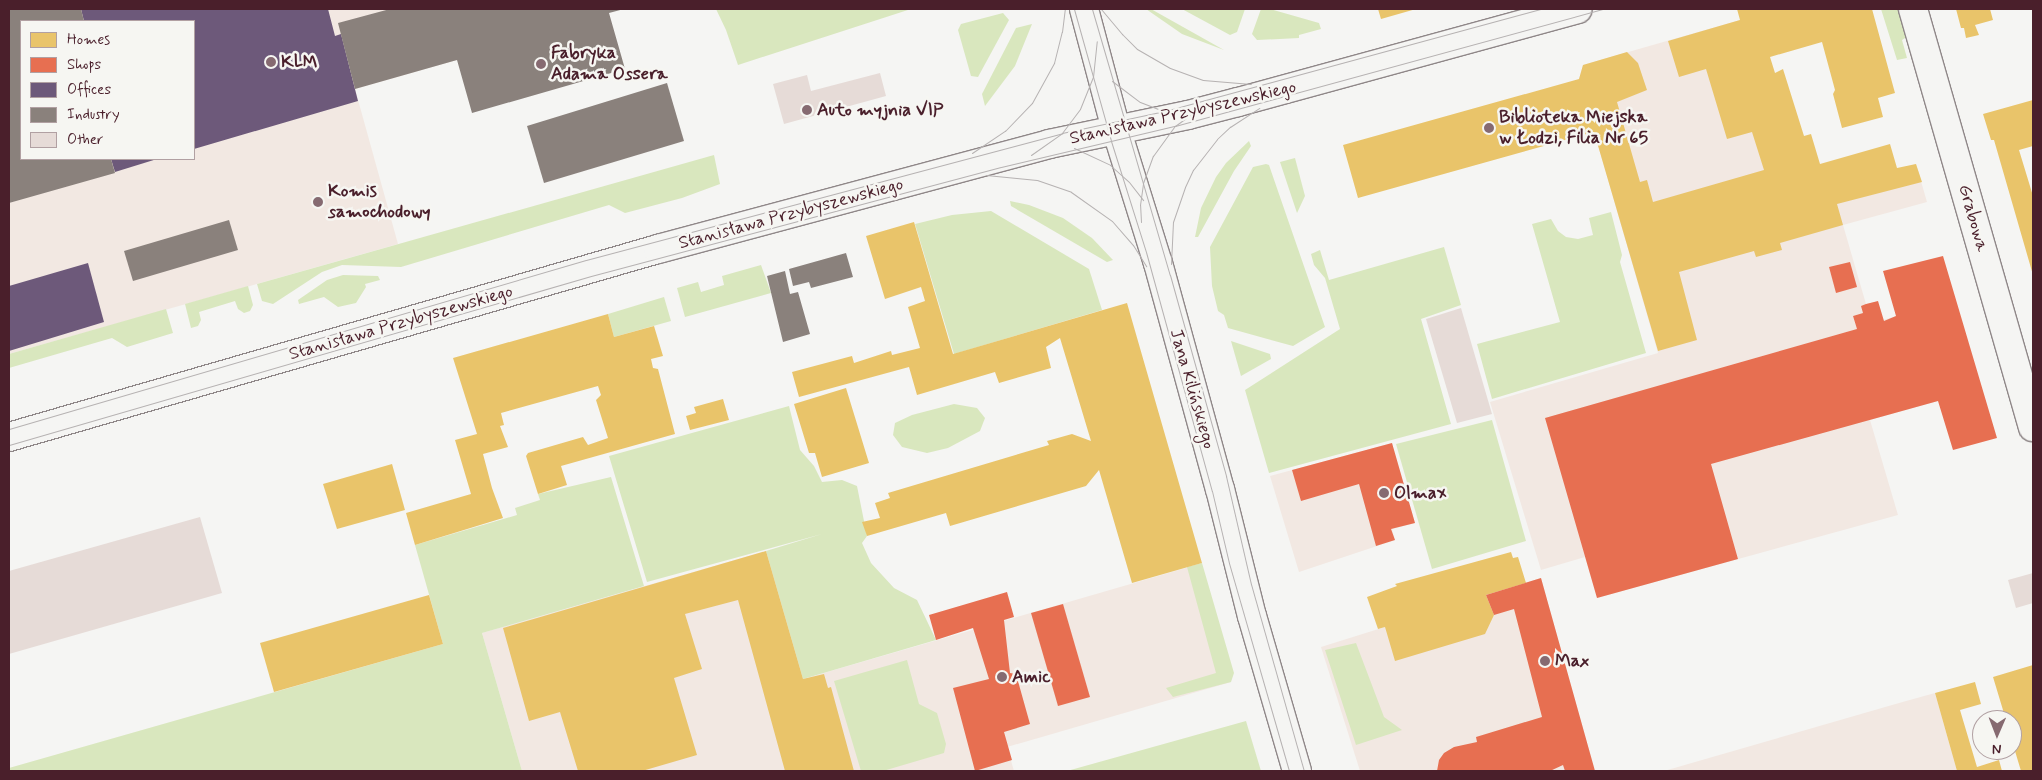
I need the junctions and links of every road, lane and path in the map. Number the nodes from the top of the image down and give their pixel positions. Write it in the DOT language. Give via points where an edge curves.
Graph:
graph roads {
  1 [pos="1084,9"];
  2 [pos="1578,9"];
  3 [pos="1913,9"];
  4 [pos="1117,130"];
  5 [pos="2033,427"];
  6 [pos="9,437"];
  7 [pos="1296,771"];
  1 -- 4 [label="street, Jana Kilińskiego"];
  2 -- 4 [label="street, Stanisława Przybyszewskiego" via="1238,102"];
  3 -- 5 [label="street, Grabowa"];
  4 -- 6 [label="street, Stanisława Przybyszewskiego" via="1049,144 647,252"];
  4 -- 7 [label="street, Jana Kilińskiego" via="1158,263"];
}
